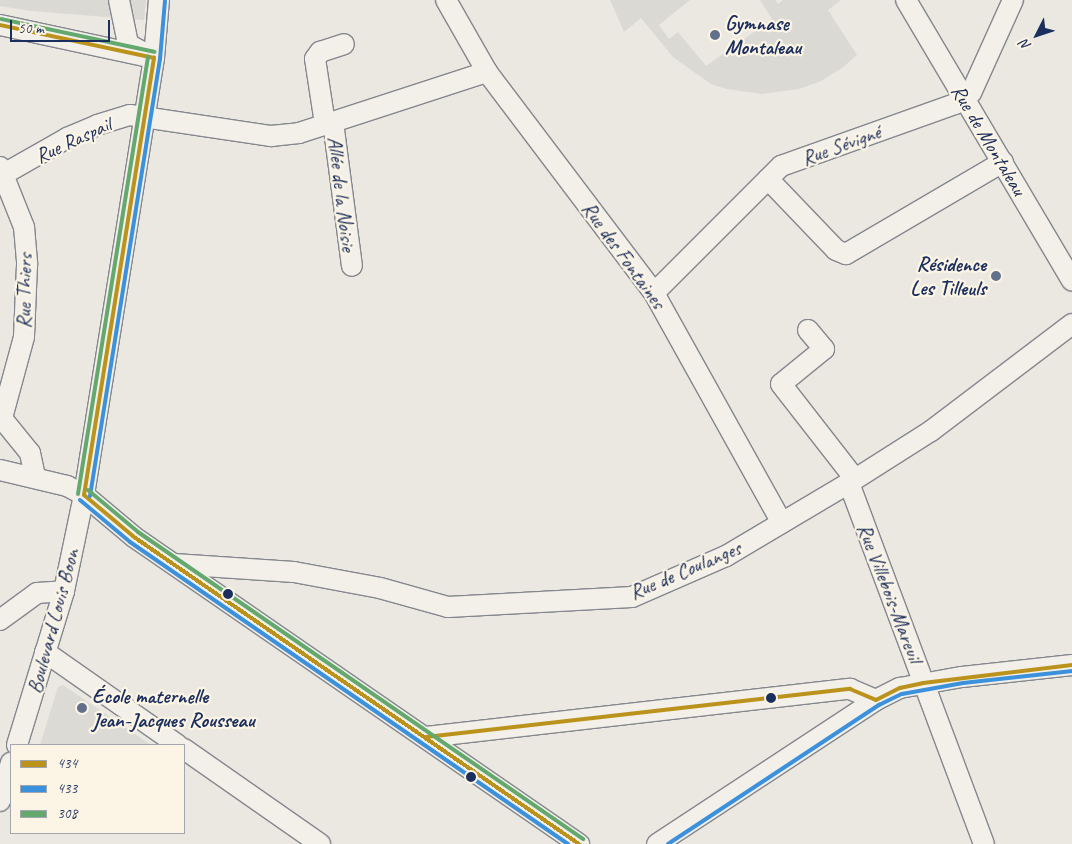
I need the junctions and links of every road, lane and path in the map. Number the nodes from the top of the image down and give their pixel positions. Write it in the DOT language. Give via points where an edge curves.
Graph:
graph roads {
  1 [pos="119,0"];
  2 [pos="159,0"];
  3 [pos="446,0"];
  4 [pos="906,0"];
  5 [pos="1013,0"];
  6 [pos="0,25"];
  7 [pos="344,44"];
  8 [pos="154,58"];
  9 [pos="487,72"];
  10 [pos="964,98"];
  11 [pos="145,116"];
  12 [pos="329,123"];
  13 [pos="1003,162"];
  14 [pos="2,171"];
  15 [pos="768,179"];
  16 [pos="352,266"];
  17 [pos="1072,281"];
  18 [pos="654,293"];
  19 [pos="1072,324"];
  20 [pos="808,330"];
  21 [pos="1,417"];
  22 [pos="0,470"];
  23 [pos="34,477"];
  24 [pos="852,481"];
  25 [pos="84,495"];
  26 [pos="782,523"];
  27 [pos="174,564"];
  28 [pos="64,592"];
  29 [pos="0,620"];
  30 [pos="45,652"];
  31 [pos="1072,665"];
  32 [pos="923,683"];
  33 [pos="876,700"];
  34 [pos="426,737"];
  35 [pos="17,744"];
  36 [pos="177,744"];
  37 [pos="185,750"];
  38 [pos="10,766"];
  39 [pos="0,801"];
  40 [pos="320,844"];
  41 [pos="579,844"];
  42 [pos="657,844"];
  43 [pos="984,844"];
  1 -- 8 [label="street" via="128,44"];
  2 -- 8 [label="street, Boulevard Louis Boon"];
  3 -- 9 [label="street, Rue des Fontaines"];
  4 -- 10 [label="street, Rue de Montaleau"];
  5 -- 10 [label="street" via="970,93"];
  6 -- 8 [label="street"];
  7 -- 12 [label="street, Allée de la Noisie" via="320,52 315,59"];
  8 -- 11 [label="street, Boulevard Louis Boon"];
  9 -- 12 [label="street, Rue Raspail"];
  9 -- 18 [label="street, Rue des Fontaines"];
  10 -- 13 [label="street, Rue de Montaleau"];
  10 -- 15 [label="street, Rue Sévigné" via="781,166"];
  11 -- 12 [label="street, Rue Raspail" via="271,136 299,133"];
  11 -- 14 [label="street, Rue Raspail" via="130,115 97,125"];
  11 -- 25 [label="street, Boulevard Louis Boon"];
  12 -- 16 [label="street, Allée de la Noisie"];
  13 -- 15 [label="street" via="846,254 836,250"];
  13 -- 17 [label="street, Rue de Montaleau"];
  14 -- 21 [label="street, Rue Thiers" via="24,227 27,296 24,337"];
  15 -- 18 [label="street, Rue Sévigné"];
  18 -- 26 [label="street, Rue des Fontaines"];
  19 -- 24 [label="street, Rue de Coulanges" via="931,430"];
  20 -- 24 [label="street, Rue Villebois-Mareuil" via="824,349 781,384"];
  21 -- 23 [label="street" via="30,453"];
  22 -- 23 [label="street"];
  23 -- 25 [label="street" via="67,486"];
  24 -- 26 [label="street, Rue de Coulanges"];
  24 -- 32 [label="street, Rue Villebois-Mareuil"];
  25 -- 27 [label="street" via="134,537"];
  25 -- 28 [label="street, Boulevard Louis Boon"];
  26 -- 27 [label="street, Rue de Coulanges" via="726,556 632,597 448,607 380,588 294,572"];
  27 -- 34 [label="street"];
  28 -- 29 [label="street" via="37,593"];
  28 -- 30 [label="street, Boulevard Louis Boon"];
  30 -- 35 [label="street, Boulevard Louis Boon"];
  30 -- 36 [label="street"];
  31 -- 32 [label="street"];
  32 -- 33 [label="street" via="900,688"];
  32 -- 43 [label="street, Rue Villebois-Mareuil"];
  33 -- 34 [label="street" via="850,688"];
  33 -- 42 [label="street"];
  34 -- 41 [label="street"];
  37 -- 40 [label="street"];
  38 -- 39 [label="street"];
}
